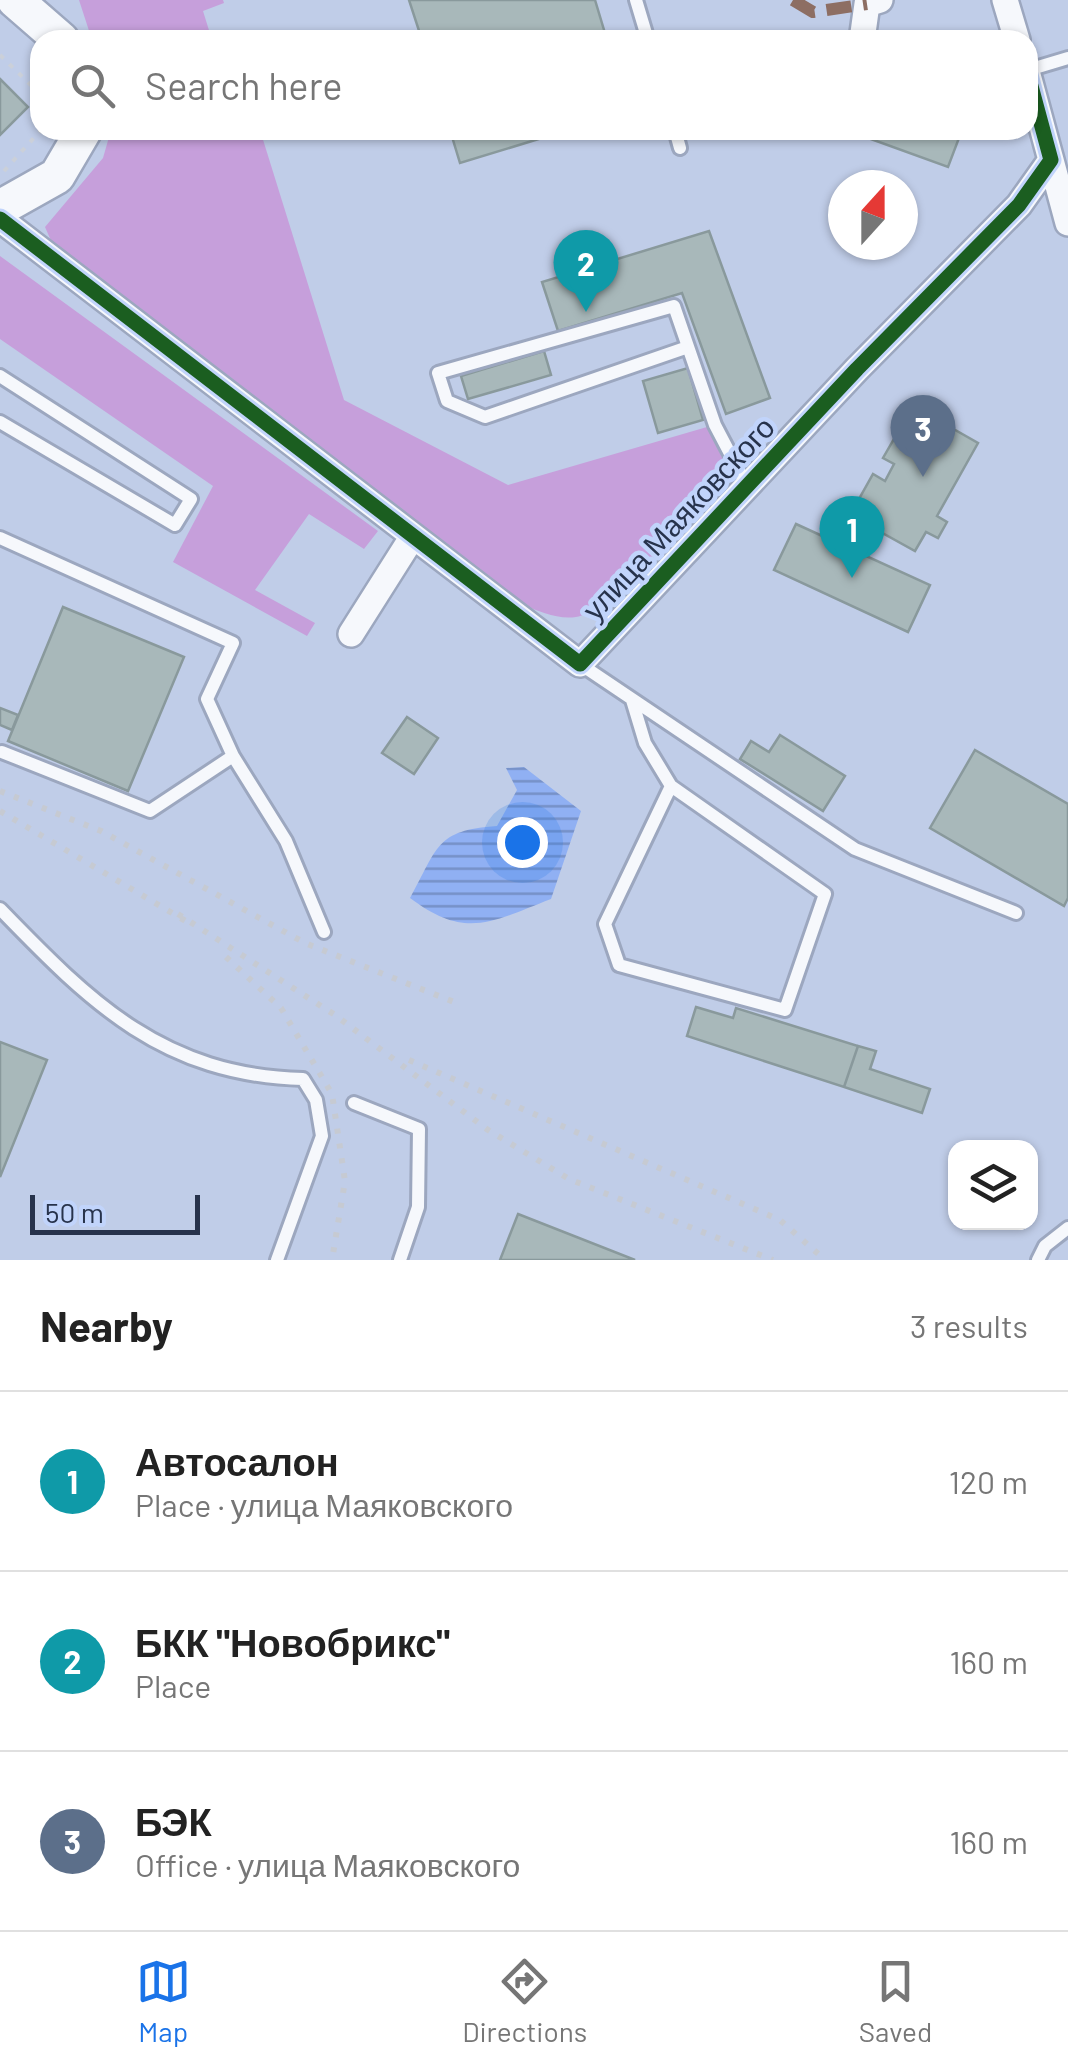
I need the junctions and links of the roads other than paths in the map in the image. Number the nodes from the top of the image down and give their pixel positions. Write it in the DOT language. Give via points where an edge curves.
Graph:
graph roads {
  1 [pos="15,0"];
  2 [pos="60,0"];
  3 [pos="636,0"];
  4 [pos="1005,0"];
  5 [pos="869,2"];
  6 [pos="50,30"];
  7 [pos="70,30"];
  8 [pos="645,30"];
  9 [pos="864,30"];
  10 [pos="1014,30"];
  11 [pos="1068,58"];
  12 [pos="1038,69"];
  13 [pos="1038,111"];
  14 [pos="78,140"];
  15 [pos="678,140"];
  16 [pos="680,148"];
  17 [pos="1051,160"];
  18 [pos="0,208"];
  19 [pos="0,219"];
  20 [pos="1068,223"];
  21 [pos="688,348"];
  22 [pos="0,376"];
  23 [pos="0,422"];
  24 [pos="747,486"];
  25 [pos="413,536"];
  26 [pos="0,538"];
  27 [pos="351,634"];
  28 [pos="580,664"];
  29 [pos="632,700"];
  30 [pos="2,752"];
  31 [pos="233,756"];
  32 [pos="671,786"];
  33 [pos="0,908"];
  34 [pos="1016,912"];
  35 [pos="324,932"];
  36 [pos="354,1103"];
  37 [pos="1068,1228"];
  38 [pos="277,1260"];
  39 [pos="400,1260"];
  40 [pos="1038,1260"];
  1 -- 6 [label="street"];
  2 -- 7 [label="street"];
  3 -- 8 [label="lane"];
  4 -- 10 [label="street"];
  5 -- 9 [label="street"];
  11 -- 12 [label="lane"];
  13 -- 17 [label="street"];
  14 -- 18 [label="street" via="57,176"];
  15 -- 16 [label="lane"];
  17 -- 20 [label="street"];
  17 -- 24 [label="street, улица Маяковского" via="1019,205"];
  19 -- 25 [label="street, улица Маяковского"];
  21 -- 21 [label="lane" via="674,306 438,373 447,401 485,417"];
  21 -- 24 [label="lane" via="715,424"];
  22 -- 23 [label="lane" via="191,500 175,525"];
  24 -- 28 [label="street, улица Маяковского"];
  25 -- 27 [label="street"];
  25 -- 28 [label="street, улица Маяковского"];
  26 -- 31 [label="lane" via="232,643 208,699"];
  28 -- 29 [label="lane"];
  29 -- 32 [label="lane" via="645,743"];
  29 -- 34 [label="lane" via="854,850"];
  30 -- 31 [label="lane" via="150,812"];
  31 -- 35 [label="lane" via="286,841"];
  32 -- 32 [label="lane" via="825,894 785,1010 619,965 605,924"];
  33 -- 38 [label="lane" via="60,971 122,1022 207,1067 303,1078 316,1100 322,1136"];
  36 -- 39 [label="lane" via="419,1128 418,1207"];
  37 -- 40 [label="lane"];
}
